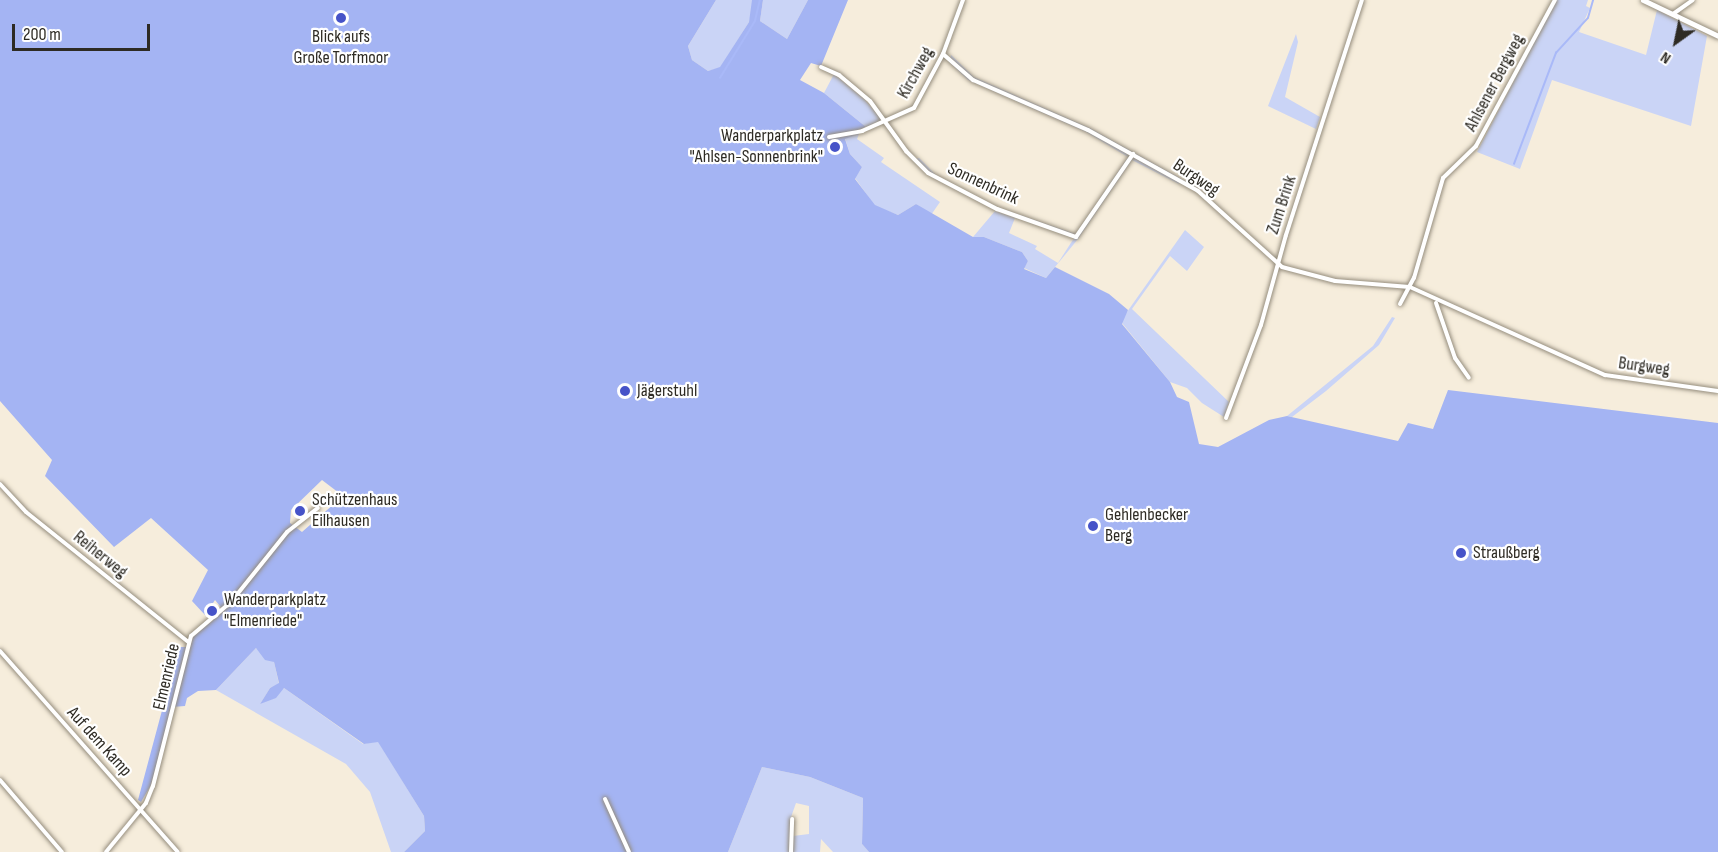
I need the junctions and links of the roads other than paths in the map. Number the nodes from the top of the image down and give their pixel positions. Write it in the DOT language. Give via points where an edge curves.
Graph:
graph roads {
  1 [pos="963,0"];
  2 [pos="1362,0"];
  3 [pos="1555,0"];
  4 [pos="1643,0"];
  5 [pos="1693,0"];
  6 [pos="1673,14"];
  7 [pos="1718,36"];
  8 [pos="943,54"];
  9 [pos="821,67"];
  10 [pos="886,122"];
  11 [pos="829,137"];
  12 [pos="1133,154"];
  13 [pos="1278,264"];
  14 [pos="1410,287"];
  15 [pos="1436,302"];
  16 [pos="1400,304"];
  17 [pos="1469,378"];
  18 [pos="1718,391"];
  19 [pos="1226,418"];
  20 [pos="0,484"];
  21 [pos="318,508"];
  22 [pos="188,642"];
  23 [pos="0,651"];
  24 [pos="0,780"];
  25 [pos="605,799"];
  26 [pos="140,809"];
  27 [pos="792,819"];
  28 [pos="62,852"];
  29 [pos="106,852"];
  30 [pos="178,852"];
  31 [pos="629,852"];
  32 [pos="791,852"];
  1 -- 8 [label="street, Kirchweg"];
  2 -- 13 [label="street, Zum Brink"];
  3 -- 14 [label="street, Ahlsener Bergweg" via="1476,146 1443,178"];
  4 -- 6 [label="main road"];
  5 -- 6 [label="street"];
  6 -- 7 [label="main road"];
  8 -- 10 [label="street, Kirchweg" via="914,108"];
  8 -- 12 [label="street, Burgweg" via="973,80"];
  9 -- 10 [label="street, Sonnenbrink" via="855,88"];
  10 -- 11 [label="street, Kirchweg"];
  10 -- 12 [label="street, Sonnenbrink" via="928,173 1003,211 1076,237"];
  12 -- 13 [label="street, Burgweg" via="1198,191"];
  13 -- 14 [label="street, Burgweg" via="1335,281"];
  13 -- 19 [label="street, Zum Brink" via="1261,325"];
  14 -- 15 [label="street, Burgweg"];
  14 -- 16 [label="street, Ahlsener Bergweg"];
  15 -- 17 [label="street" via="1455,358"];
  15 -- 18 [label="street, Burgweg" via="1605,375"];
  20 -- 22 [label="street, Reiherweg" via="26,512"];
  21 -- 22 [label="street, Elmenriede" via="287,532 231,602"];
  22 -- 26 [label="street, Elmenriede" via="161,764"];
  23 -- 26 [label="street, Auf dem Kamp"];
  24 -- 28 [label="street"];
  25 -- 31 [label="street"];
  26 -- 29 [label="street, Elmenriede"];
  26 -- 30 [label="street, Auf dem Kamp"];
  27 -- 32 [label="street"];
}
